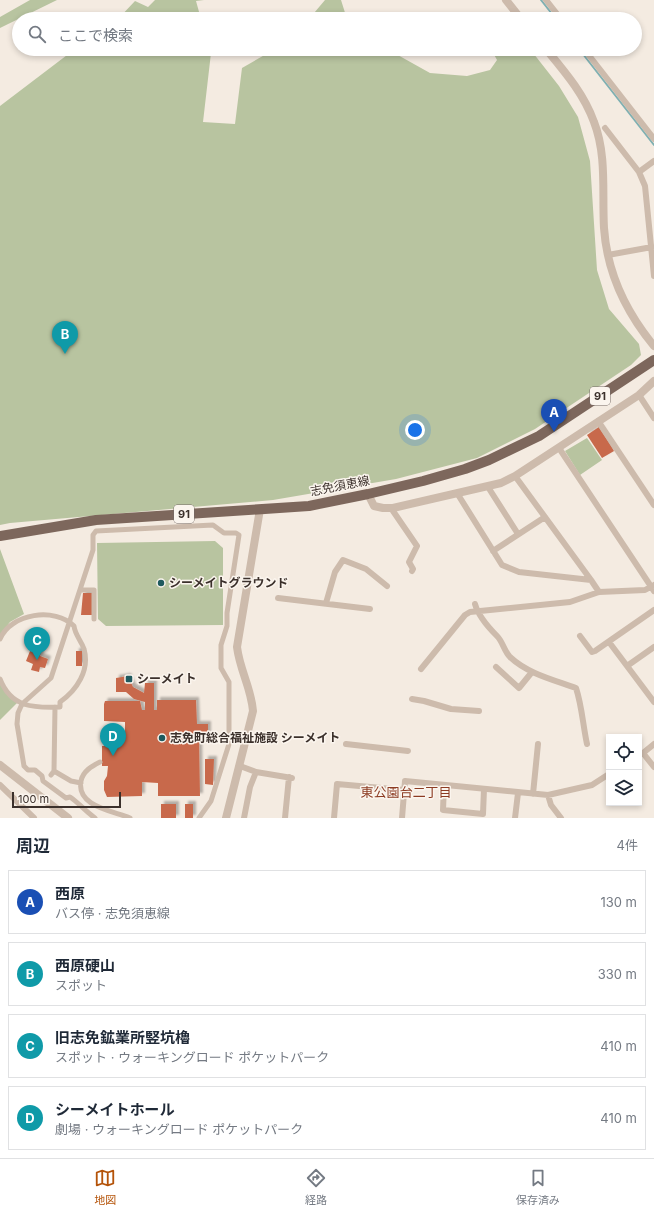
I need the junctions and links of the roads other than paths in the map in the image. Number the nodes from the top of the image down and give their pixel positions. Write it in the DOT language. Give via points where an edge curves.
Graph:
graph roads {
  1 [pos="506,0"];
  2 [pos="546,0"];
  3 [pos="515,12"];
  4 [pos="555,12"];
  5 [pos="552,56"];
  6 [pos="589,56"];
  7 [pos="605,128"];
  8 [pos="654,139"];
  9 [pos="654,161"];
  10 [pos="639,172"];
  11 [pos="652,247"];
  12 [pos="608,255"];
  13 [pos="654,276"];
  14 [pos="654,346"];
  15 [pos="654,360"];
  16 [pos="654,381"];
  17 [pos="639,395"];
  18 [pos="654,418"];
  19 [pos="598,421"];
  20 [pos="559,448"];
  21 [pos="515,476"];
  22 [pos="488,487"];
  23 [pos="457,493"];
  24 [pos="368,494"];
  25 [pos="654,505"];
  26 [pos="393,508"];
  27 [pos="260,509"];
  28 [pos="545,517"];
  29 [pos="518,534"];
  30 [pos="0,536"];
  31 [pos="494,551"];
  32 [pos="412,571"];
  33 [pos="591,580"];
  34 [pos="387,586"];
  35 [pos="653,587"];
  36 [pos="80,590"];
  37 [pos="599,592"];
  38 [pos="278,598"];
  39 [pos="326,604"];
  40 [pos="474,604"];
  41 [pos="370,609"];
  42 [pos="654,610"];
  43 [pos="477,612"];
  44 [pos="94,620"];
  45 [pos="69,621"];
  46 [pos="580,636"];
  47 [pos="0,639"];
  48 [pos="609,642"];
  49 [pos="654,647"];
  50 [pos="628,666"];
  51 [pos="496,667"];
  52 [pos="421,669"];
  53 [pos="532,672"];
  54 [pos="0,679"];
  55 [pos="412,699"];
  56 [pos="654,702"];
  57 [pos="22,704"];
  58 [pos="55,707"];
  59 [pos="479,711"];
  60 [pos="346,744"];
  61 [pos="538,744"];
  62 [pos="587,744"];
  63 [pos="654,744"];
  64 [pos="408,751"];
  65 [pos="642,753"];
  66 [pos="642,755"];
  67 [pos="100,762"];
  68 [pos="0,765"];
  69 [pos="240,766"];
  70 [pos="654,767"];
  71 [pos="256,772"];
  72 [pos="606,776"];
  73 [pos="81,783"];
  74 [pos="0,785"];
  75 [pos="444,785"];
  76 [pos="484,789"];
  77 [pos="404,790"];
  78 [pos="518,793"];
  79 [pos="533,794"];
  80 [pos="548,795"];
  81 [pos="34,818"];
  82 [pos="68,818"];
  83 [pos="95,818"];
  84 [pos="130,818"];
  85 [pos="199,818"];
  86 [pos="226,818"];
  87 [pos="244,818"];
  88 [pos="285,818"];
  89 [pos="334,818"];
  90 [pos="402,818"];
  91 [pos="515,818"];
  92 [pos="561,818"];
  1 -- 3 [label="street"];
  2 -- 4 [label="street"];
  5 -- 12 [label="street" via="572,81 596,128 602,164 604,229"];
  6 -- 8 [label="street"];
  7 -- 10 [label="street"];
  9 -- 10 [label="street"];
  10 -- 11 [label="street" via="645,186"];
  11 -- 12 [label="street"];
  11 -- 13 [label="street"];
  12 -- 14 [label="street" via="627,308"];
  15 -- 24 [label="main road, 志免須恵線 / 91" via="539,436 489,460 465,469"];
  16 -- 17 [label="street"];
  17 -- 18 [label="street"];
  17 -- 19 [label="street"];
  19 -- 20 [label="street"];
  19 -- 25 [label="street"];
  20 -- 21 [label="street"];
  20 -- 35 [label="street"];
  21 -- 22 [label="street"];
  21 -- 28 [label="street"];
  22 -- 23 [label="street"];
  22 -- 29 [label="street"];
  23 -- 26 [label="street"];
  23 -- 31 [label="street"];
  24 -- 26 [label="street" via="374,506"];
  24 -- 27 [label="main road, 志免須恵線 / 91" via="309,506"];
  26 -- 32 [label="street" via="417,546 408,562"];
  27 -- 30 [label="main road, 志免須恵線 / 91" via="96,520"];
  27 -- 69 [label="street" via="236,647 240,668 252,696 253,711"];
  28 -- 29 [label="street"];
  28 -- 33 [label="street"];
  29 -- 31 [label="street"];
  31 -- 33 [label="street" via="502,565 519,572"];
  33 -- 37 [label="street"];
  34 -- 39 [label="street" via="366,569 344,560 335,572"];
  35 -- 37 [label="street" via="634,592"];
  36 -- 44 [label="street" via="94,590"];
  36 -- 45 [label="street"];
  36 -- 85 [label="street" via="94,550 93,535 96,531 213,525 224,533 240,535 227,626 221,645 221,668 229,682 229,744 211,801"];
  37 -- 43 [label="street" via="570,602"];
  38 -- 39 [label="street"];
  39 -- 41 [label="street"];
  40 -- 43 [label="street"];
  42 -- 48 [label="street"];
  43 -- 52 [label="street" via="465,615"];
  43 -- 53 [label="street" via="499,638 509,656"];
  45 -- 47 [label="street" via="48,615 21,619 9,626"];
  45 -- 57 [label="street" via="50,678"];
  45 -- 58 [label="street" via="74,626 84,650 84,671 78,685 60,702 60,707"];
  46 -- 48 [label="street" via="592,652"];
  48 -- 50 [label="street"];
  49 -- 50 [label="street"];
  50 -- 56 [label="street"];
  51 -- 53 [label="street" via="519,688"];
  53 -- 62 [label="street" via="576,688"];
  54 -- 57 [label="street" via="9,695"];
  55 -- 59 [label="street" via="451,709"];
  57 -- 58 [label="street"];
  57 -- 83 [label="street" via="17,724 24,766 28,770 35,770 46,783 66,798 70,797 77,802"];
  58 -- 73 [label="street" via="53,773"];
  60 -- 64 [label="street"];
  61 -- 79 [label="street"];
  63 -- 65 [label="street"];
  66 -- 70 [label="street"];
  67 -- 73 [label="street" via="87,770"];
  68 -- 82 [label="street"];
  69 -- 71 [label="street"];
  69 -- 86 [label="street"];
  71 -- 87 [label="street" via="250,786"];
  71 -- 88 [label="street" via="291,778"];
  72 -- 80 [label="street" via="586,787"];
  73 -- 84 [label="street" via="84,795 94,805"];
  74 -- 81 [label="street"];
  75 -- 76 [label="street"];
  75 -- 76 [label="street" via="443,810 482,814"];
  75 -- 77 [label="street" via="405,781"];
  76 -- 78 [label="street"];
  77 -- 89 [label="street" via="337,784"];
  77 -- 90 [label="street"];
  78 -- 79 [label="street"];
  78 -- 91 [label="street"];
  79 -- 80 [label="street"];
  80 -- 92 [label="street"];
}
